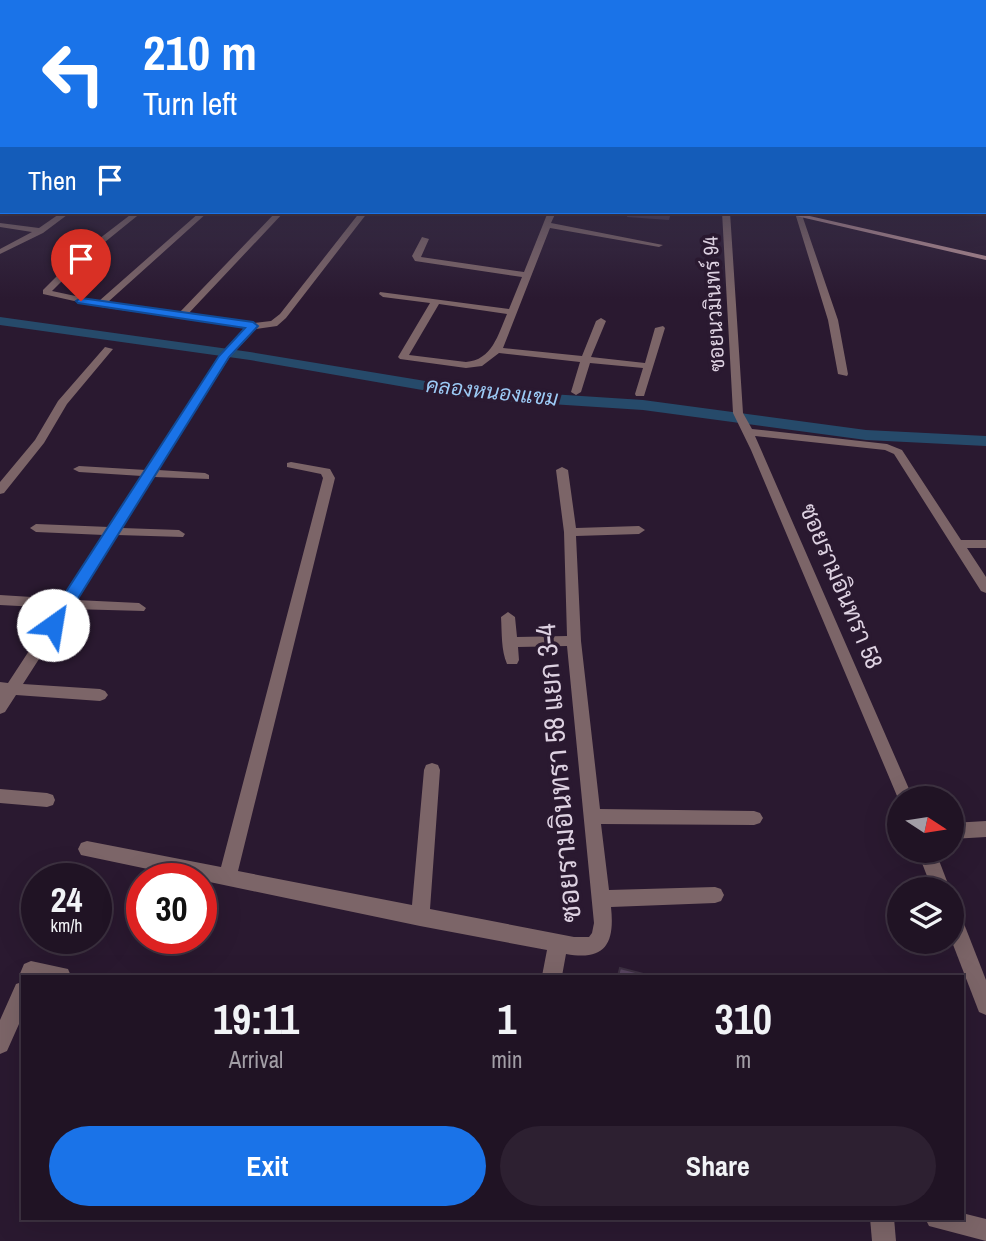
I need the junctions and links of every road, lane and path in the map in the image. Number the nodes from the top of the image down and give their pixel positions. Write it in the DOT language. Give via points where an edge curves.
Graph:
graph roads {
  1 [pos="64,214"];
  2 [pos="136,214"];
  3 [pos="202,214"];
  4 [pos="278,214"];
  5 [pos="361,214"];
  6 [pos="551,214"];
  7 [pos="726,214"];
  8 [pos="793,214"];
  9 [pos="829,214"];
  10 [pos="798,215"];
  11 [pos="0,225"];
  12 [pos="548,225"];
  13 [pos="40,231"];
  14 [pos="425,239"];
  15 [pos="659,245"];
  16 [pos="986,249"];
  17 [pos="0,252"];
  18 [pos="986,258"];
  19 [pos="528,275"];
  20 [pos="383,294"];
  21 [pos="436,301"];
  22 [pos="101,304"];
  23 [pos="513,312"];
  24 [pos="182,315"];
  25 [pos="601,321"];
  26 [pos="253,326"];
  27 [pos="660,328"];
  28 [pos="108,349"];
  29 [pos="497,349"];
  30 [pos="586,358"];
  31 [pos="649,366"];
  32 [pos="843,374"];
  33 [pos="576,392"];
  34 [pos="640,394"];
  35 [pos="737,394"];
  36 [pos="746,430"];
  37 [pos="291,465"];
  38 [pos="79,468"];
  39 [pos="562,470"];
  40 [pos="150,474"];
  41 [pos="6,476"];
  42 [pos="205,477"];
  43 [pos="0,490"];
  44 [pos="36,528"];
  45 [pos="639,530"];
  46 [pos="113,531"];
  47 [pos="570,532"];
  48 [pos="179,534"];
  49 [pos="960,544"];
  50 [pos="986,544"];
  51 [pos="985,585"];
  52 [pos="0,600"];
  53 [pos="66,604"];
  54 [pos="139,608"];
  55 [pos="508,617"];
  56 [pos="574,641"];
  57 [pos="509,642"];
  58 [pos="512,660"];
  59 [pos="6,688"];
  60 [pos="100,695"];
  61 [pos="0,708"];
  62 [pos="432,770"];
  63 [pos="900,786"];
  64 [pos="0,796"];
  65 [pos="47,800"];
  66 [pos="590,816"];
  67 [pos="754,818"];
  68 [pos="986,829"];
  69 [pos="964,830"];
  70 [pos="87,849"];
  71 [pos="227,878"];
  72 [pos="715,895"];
  73 [pos="600,899"];
  74 [pos="421,917"];
  75 [pos="558,943"];
  76 [pos="964,948"];
  77 [pos="29,975"];
  78 [pos="55,975"];
  79 [pos="552,975"];
  80 [pos="21,996"];
  81 [pos="986,1005"];
  82 [pos="0,1044"];
  83 [pos="883,1220"];
  84 [pos="945,1220"];
  85 [pos="986,1231"];
  86 [pos="884,1241"];
  1 -- 13 [label="street"];
  2 -- 22 [label="street" via="46,292"];
  3 -- 22 [label="street"];
  4 -- 24 [label="street"];
  5 -- 26 [label="street" via="284,316 274,324"];
  6 -- 12 [label="street"];
  7 -- 35 [label="street, ซอยนวมินทร์ 94"];
  8 -- 10 [label="main road"];
  9 -- 16 [label="main road"];
  10 -- 18 [label="main road"];
  10 -- 32 [label="street" via="833,320"];
  11 -- 13 [label="street"];
  12 -- 15 [label="street"];
  12 -- 19 [label="street"];
  13 -- 17 [label="street"];
  14 -- 19 [label="street" via="418,260"];
  19 -- 23 [label="street"];
  20 -- 21 [label="street"];
  21 -- 23 [label="street"];
  21 -- 29 [label="street" via="403,357 478,364"];
  22 -- 24 [label="street"];
  23 -- 29 [label="street"];
  24 -- 26 [label="street"];
  25 -- 30 [label="street"];
  26 -- 40 [label="street" via="228,352"];
  27 -- 31 [label="street"];
  28 -- 41 [label="street" via="62,403 40,441"];
  29 -- 30 [label="street"];
  30 -- 31 [label="street"];
  30 -- 33 [label="street"];
  31 -- 34 [label="street"];
  35 -- 36 [label="street, ซอยรามอินทรา 58" via="737,412"];
  36 -- 49 [label="street" via="898,452"];
  36 -- 63 [label="street, ซอยรามอินทรา 58"];
  37 -- 71 [label="street" via="318,468 329,478"];
  38 -- 40 [label="street"];
  39 -- 47 [label="street, ซอยรามอินทรา 58 แยก 3-4"];
  40 -- 42 [label="street"];
  40 -- 46 [label="street"];
  41 -- 43 [label="street"];
  44 -- 46 [label="street"];
  45 -- 47 [label="street"];
  46 -- 48 [label="street"];
  46 -- 53 [label="street"];
  47 -- 56 [label="street, ซอยรามอินทรา 58 แยก 3-4"];
  49 -- 50 [label="street"];
  49 -- 51 [label="street"];
  52 -- 53 [label="street"];
  53 -- 54 [label="street"];
  53 -- 59 [label="street"];
  55 -- 57 [label="street"];
  56 -- 57 [label="street"];
  56 -- 66 [label="street, ซอยรามอินทรา 58 แยก 3-4"];
  57 -- 58 [label="street"];
  59 -- 60 [label="street"];
  59 -- 61 [label="street"];
  62 -- 74 [label="street"];
  64 -- 65 [label="street"];
  66 -- 67 [label="street"];
  66 -- 73 [label="street, ซอยรามอินทรา 58 แยก 3-4"];
  68 -- 69 [label="street"];
  70 -- 71 [label="street, ซอยรามอินทรา 58 แยก 3-4"];
  71 -- 74 [label="street, ซอยรามอินทรา 58 แยก 3-4"];
  72 -- 73 [label="street"];
  73 -- 75 [label="street, ซอยรามอินทรา 58 แยก 3-4" via="603,930 596,944 589,948"];
  74 -- 75 [label="street, ซอยรามอินทรา 58 แยก 3-4"];
  75 -- 79 [label="street"];
  76 -- 81 [label="street"];
  77 -- 78 [label="street" via="31,971"];
  80 -- 82 [label="street"];
  83 -- 86 [label="street"];
  84 -- 85 [label="street"];
}
